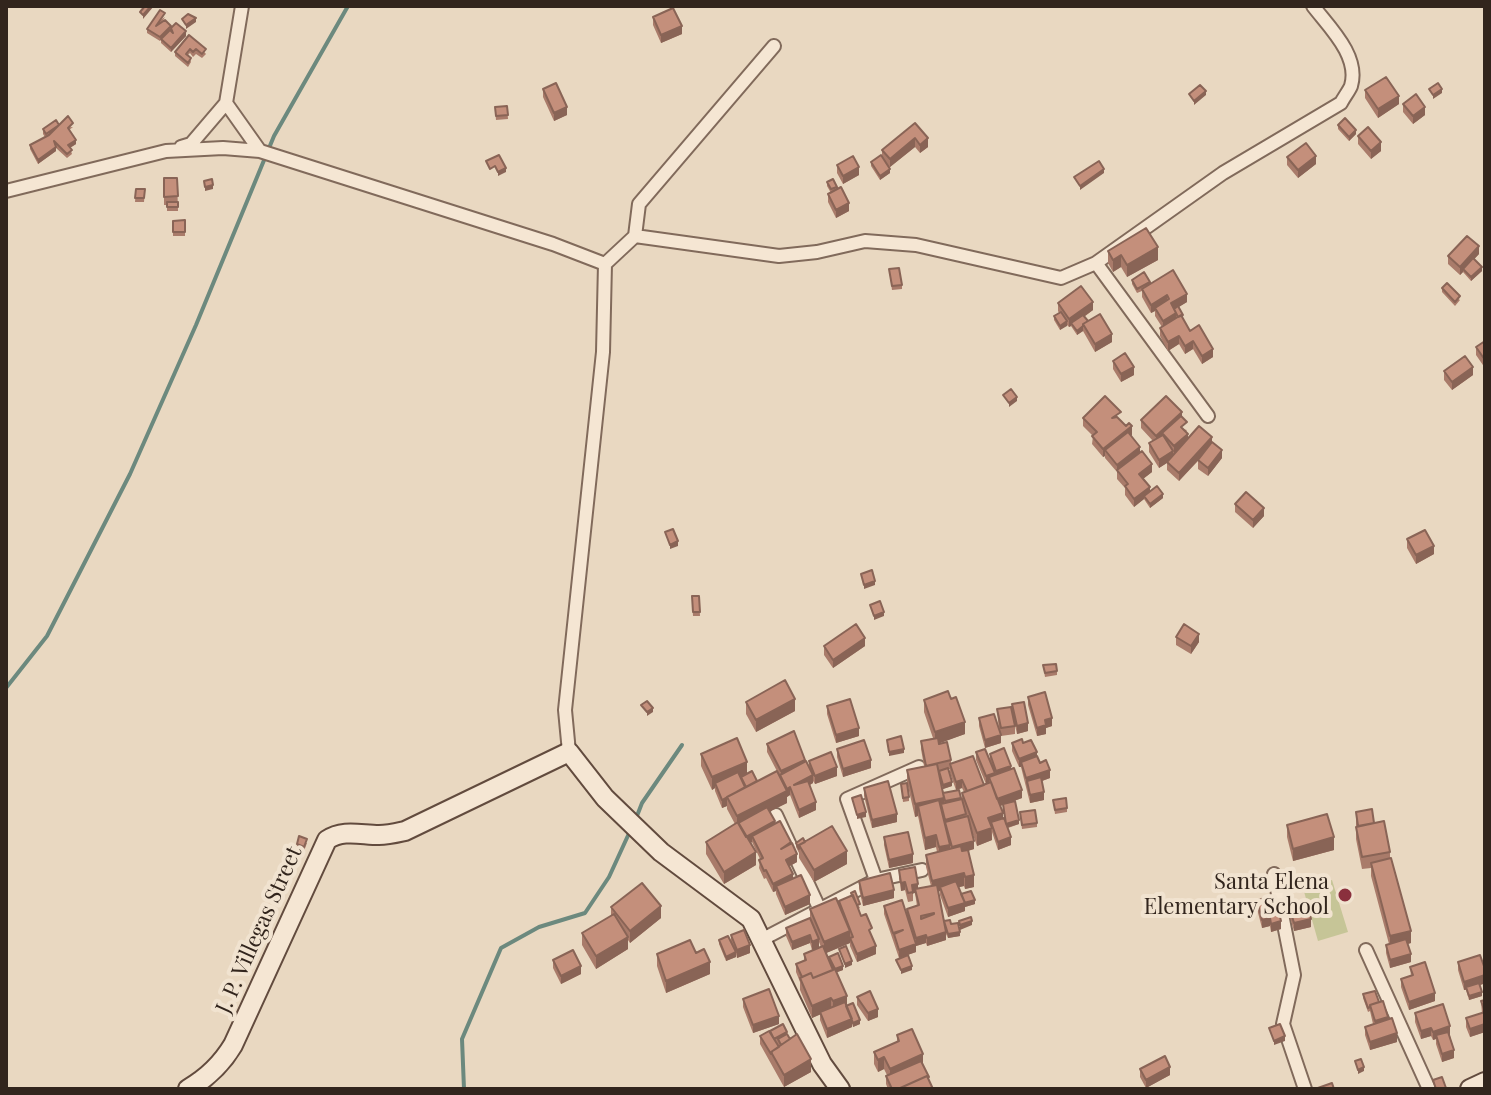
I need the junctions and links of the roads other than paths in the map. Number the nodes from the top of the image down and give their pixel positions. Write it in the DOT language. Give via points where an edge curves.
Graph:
graph roads {
  1 [pos="242,6"];
  2 [pos="1313,6"];
  3 [pos="774,46"];
  4 [pos="226,103"];
  5 [pos="166,151"];
  6 [pos="260,151"];
  7 [pos="6,191"];
  8 [pos="635,236"];
  9 [pos="1096,263"];
  10 [pos="605,264"];
  11 [pos="1208,416"];
  12 [pos="569,752"];
  13 [pos="919,767"];
  14 [pos="776,815"];
  15 [pos="922,870"];
  16 [pos="1274,874"];
  17 [pos="876,880"];
  18 [pos="820,910"];
  19 [pos="761,940"];
  20 [pos="1366,950"];
  21 [pos="1485,1082"];
  22 [pos="188,1089"];
  23 [pos="840,1089"];
  24 [pos="1305,1089"];
  25 [pos="1429,1089"];
  26 [pos="1470,1089"];
  1 -- 4 [label="street"];
  2 -- 9 [label="street" via="1352,63 1351,85 1341,103 1223,173"];
  3 -- 8 [label="street" via="639,204"];
  4 -- 5 [label="street" via="191,144"];
  4 -- 6 [label="street"];
  5 -- 6 [label="street"];
  5 -- 7 [label="street"];
  6 -- 10 [label="street"];
  8 -- 9 [label="street" via="779,256 865,241 916,245 1061,278"];
  8 -- 10 [label="street"];
  9 -- 11 [label="street"];
  10 -- 12 [label="street" via="603,352 565,710"];
  12 -- 19 [label="street" via="605,798 661,852 751,919"];
  12 -- 22 [label="street, J. P. Villegas Street" via="405,831 346,833 327,840 233,1045 209,1076"];
  13 -- 17 [label="street" via="847,799"];
  14 -- 18 [label="street"];
  15 -- 17 [label="street"];
  16 -- 24 [label="street" via="1294,975 1283,1024"];
  17 -- 18 [label="street"];
  18 -- 19 [label="street"];
  19 -- 23 [label="street" via="822,1064"];
  20 -- 25 [label="street"];
  21 -- 26 [label="street"];
}
